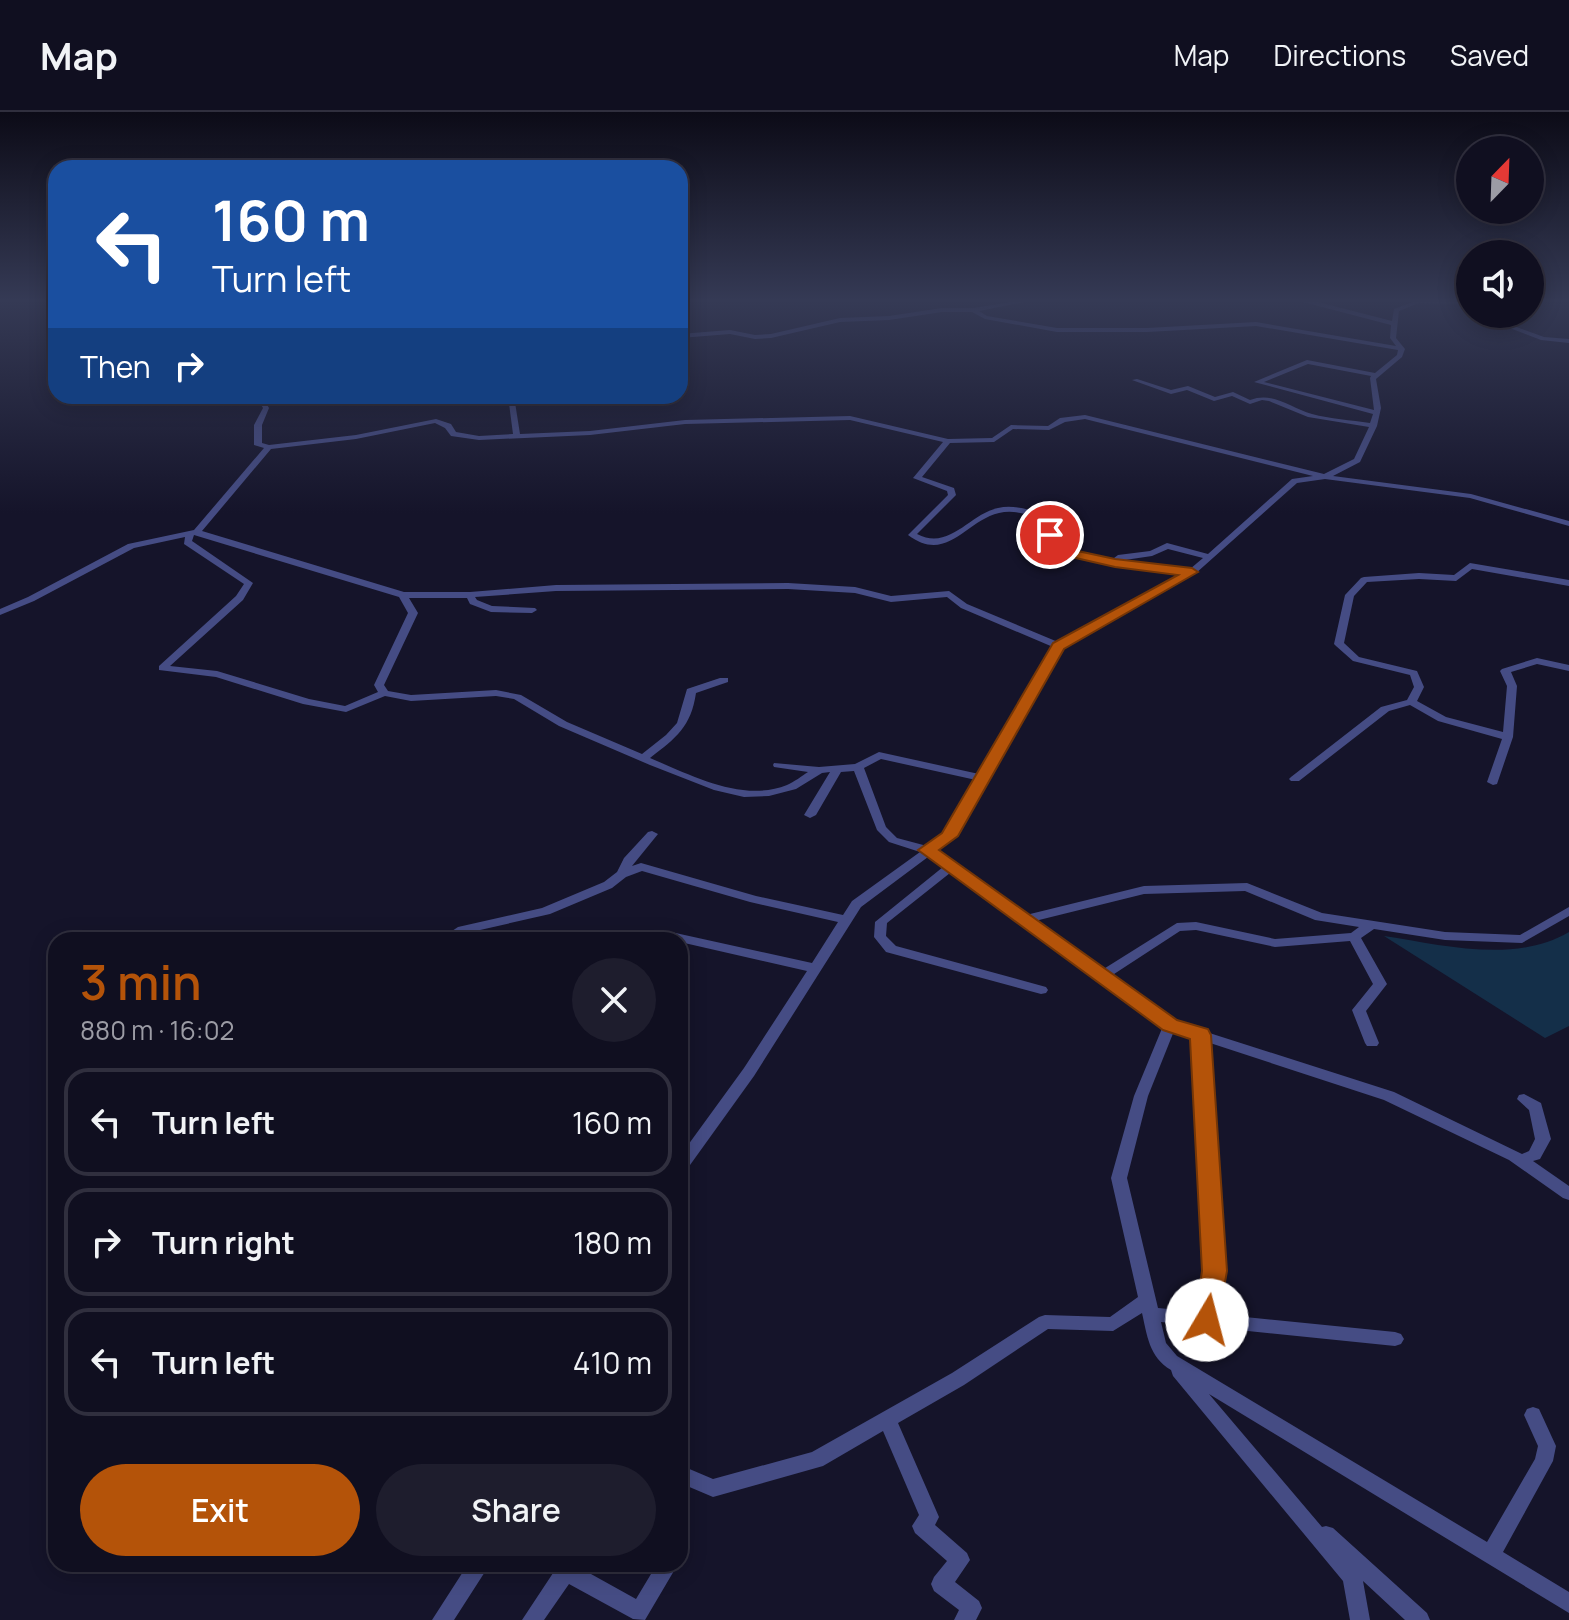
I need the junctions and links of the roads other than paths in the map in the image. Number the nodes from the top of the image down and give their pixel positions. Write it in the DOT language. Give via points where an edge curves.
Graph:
graph roads {
  1 [pos="1281,372"];
  2 [pos="1362,372"];
  3 [pos="1379,372"];
  4 [pos="1376,375"];
  5 [pos="1135,380"];
  6 [pos="264,404"];
  7 [pos="512,404"];
  8 [pos="1376,413"];
  9 [pos="1373,426"];
  10 [pos="517,436"];
  11 [pos="948,441"];
  12 [pos="269,447"];
  13 [pos="1325,477"];
  14 [pos="1569,524"];
  15 [pos="194,533"];
  16 [pos="1210,557"];
  17 [pos="1095,559"];
  18 [pos="1192,572"];
  19 [pos="1569,583"];
  20 [pos="403,595"];
  21 [pos="470,595"];
  22 [pos="532,610"];
  23 [pos="0,612"];
  24 [pos="1058,646"];
  25 [pos="1569,668"];
  26 [pos="724,680"];
  27 [pos="384,693"];
  28 [pos="1411,702"];
  29 [pos="1508,737"];
  30 [pos="643,758"];
  31 [pos="778,765"];
  32 [pos="858,767"];
  33 [pos="837,768"];
  34 [pos="819,770"];
  35 [pos="982,778"];
  36 [pos="1295,779"];
  37 [pos="1493,782"];
  38 [pos="810,815"];
  39 [pos="652,834"];
  40 [pos="927,850"];
  41 [pos="950,867"];
  42 [pos="622,874"];
  43 [pos="1569,911"];
  44 [pos="844,919"];
  45 [pos="1024,920"];
  46 [pos="1371,925"];
  47 [pos="458,931"];
  48 [pos="1354,937"];
  49 [pos="688,940"];
  50 [pos="815,968"];
  51 [pos="1102,976"];
  52 [pos="1041,990"];
  53 [pos="1170,1025"];
  54 [pos="1200,1035"];
  55 [pos="1372,1043"];
  56 [pos="1524,1099"];
  57 [pos="688,1157"];
  58 [pos="1520,1160"];
  59 [pos="1569,1194"];
  60 [pos="1149,1307"];
  61 [pos="1207,1320"];
  62 [pos="1395,1339"];
  63 [pos="1171,1361"];
  64 [pos="1533,1415"];
  65 [pos="887,1419"];
  66 [pos="688,1477"];
  67 [pos="1291,1503"];
  68 [pos="1490,1555"];
  69 [pos="475,1572"];
  70 [pos="565,1572"];
  71 [pos="568,1572"];
  72 [pos="663,1572"];
  73 [pos="1569,1603"];
  74 [pos="535,1619"];
  75 [pos="442,1620"];
  76 [pos="964,1620"];
  77 [pos="1360,1620"];
  78 [pos="1420,1620"];
  1 -- 8 [label="street" via="1257,382"];
  2 -- 4 [label="street"];
  3 -- 4 [label="street"];
  4 -- 8 [label="street"];
  5 -- 9 [label="street" via="1171,392 1188,388 1214,399 1233,394 1250,402 1270,399 1310,416"];
  6 -- 12 [label="street" via="258,445"];
  7 -- 10 [label="street"];
  8 -- 9 [label="street"];
  9 -- 13 [label="street" via="1357,460"];
  10 -- 11 [label="street" via="685,422 850,418"];
  10 -- 12 [label="street" via="464,438 436,421"];
  11 -- 13 [label="street" via="994,440 1011,427 1049,428 1085,417"];
  11 -- 17 [label="street" via="917,478 951,490 952,495 912,535 921,542 946,542 992,512 1014,509 1046,518 1059,551"];
  12 -- 15 [label="street"];
  13 -- 14 [label="street" via="1471,496"];
  13 -- 16 [label="street" via="1295,481"];
  15 -- 20 [label="street"];
  15 -- 23 [label="street" via="131,546"];
  15 -- 27 [label="street" via="187,542 249,583 240,598 162,668 217,674 346,709"];
  16 -- 17 [label="street" via="1167,546 1126,558"];
  16 -- 18 [label="street"];
  17 -- 18 [label="street"];
  18 -- 24 [label="street"];
  19 -- 28 [label="street" via="1470,566 1456,578 1364,580 1350,595 1339,644 1356,659 1414,673 1419,687"];
  20 -- 21 [label="street"];
  20 -- 27 [label="street" via="413,613 379,685"];
  21 -- 22 [label="street" via="473,602 491,609"];
  21 -- 24 [label="street" via="556,588 788,586 855,590 891,599 949,594 964,606"];
  24 -- 35 [label="street"];
  25 -- 29 [label="street" via="1537,661 1505,671 1512,686"];
  26 -- 30 [label="street" via="691,691 689,712 678,732"];
  27 -- 30 [label="street" via="411,698 496,693 517,697 563,724"];
  28 -- 29 [label="street" via="1442,719"];
  28 -- 36 [label="street" via="1385,709"];
  29 -- 37 [label="street"];
  30 -- 34 [label="street" via="744,794 792,787"];
  31 -- 34 [label="street"];
  32 -- 33 [label="street"];
  32 -- 35 [label="street" via="879,755"];
  32 -- 40 [label="street" via="881,828 893,840"];
  33 -- 34 [label="street"];
  33 -- 38 [label="street"];
  35 -- 40 [label="street" via="949,836"];
  39 -- 42 [label="street"];
  40 -- 41 [label="street"];
  40 -- 44 [label="street"];
  41 -- 45 [label="street"];
  41 -- 52 [label="street" via="891,911 881,922 880,937 891,949"];
  42 -- 44 [label="street" via="641,867"];
  42 -- 47 [label="street" via="546,911"];
  43 -- 46 [label="street" via="1522,939 1445,936"];
  44 -- 50 [label="street"];
  45 -- 46 [label="street" via="1144,890 1247,887 1319,917"];
  45 -- 51 [label="street"];
  46 -- 48 [label="street"];
  48 -- 51 [label="street" via="1275,943 1196,926 1177,927"];
  48 -- 55 [label="street" via="1380,984 1359,1010"];
  49 -- 50 [label="street"];
  50 -- 57 [label="street"];
  51 -- 53 [label="street"];
  53 -- 54 [label="street"];
  53 -- 60 [label="street" via="1141,1096 1119,1178"];
  54 -- 58 [label="street" via="1389,1096"];
  54 -- 61 [label="street" via="1214,1271"];
  56 -- 58 [label="street" via="1536,1107 1543,1139 1535,1155"];
  58 -- 59 [label="street"];
  60 -- 61 [label="street"];
  60 -- 63 [label="street" via="1158,1346"];
  60 -- 65 [label="street" via="1113,1324 1045,1322"];
  61 -- 62 [label="street"];
  63 -- 67 [label="street"];
  63 -- 68 [label="street"];
  64 -- 68 [label="street" via="1547,1446 1544,1461"];
  65 -- 66 [label="street" via="816,1460 713,1488"];
  65 -- 76 [label="street" via="929,1517 922,1526 960,1560 941,1584 972,1608"];
  67 -- 77 [label="street" via="1352,1577"];
  67 -- 78 [label="street"];
  68 -- 73 [label="street"];
  69 -- 75 [label="street"];
  70 -- 74 [label="street"];
  71 -- 72 [label="street" via="640,1612"];
}
